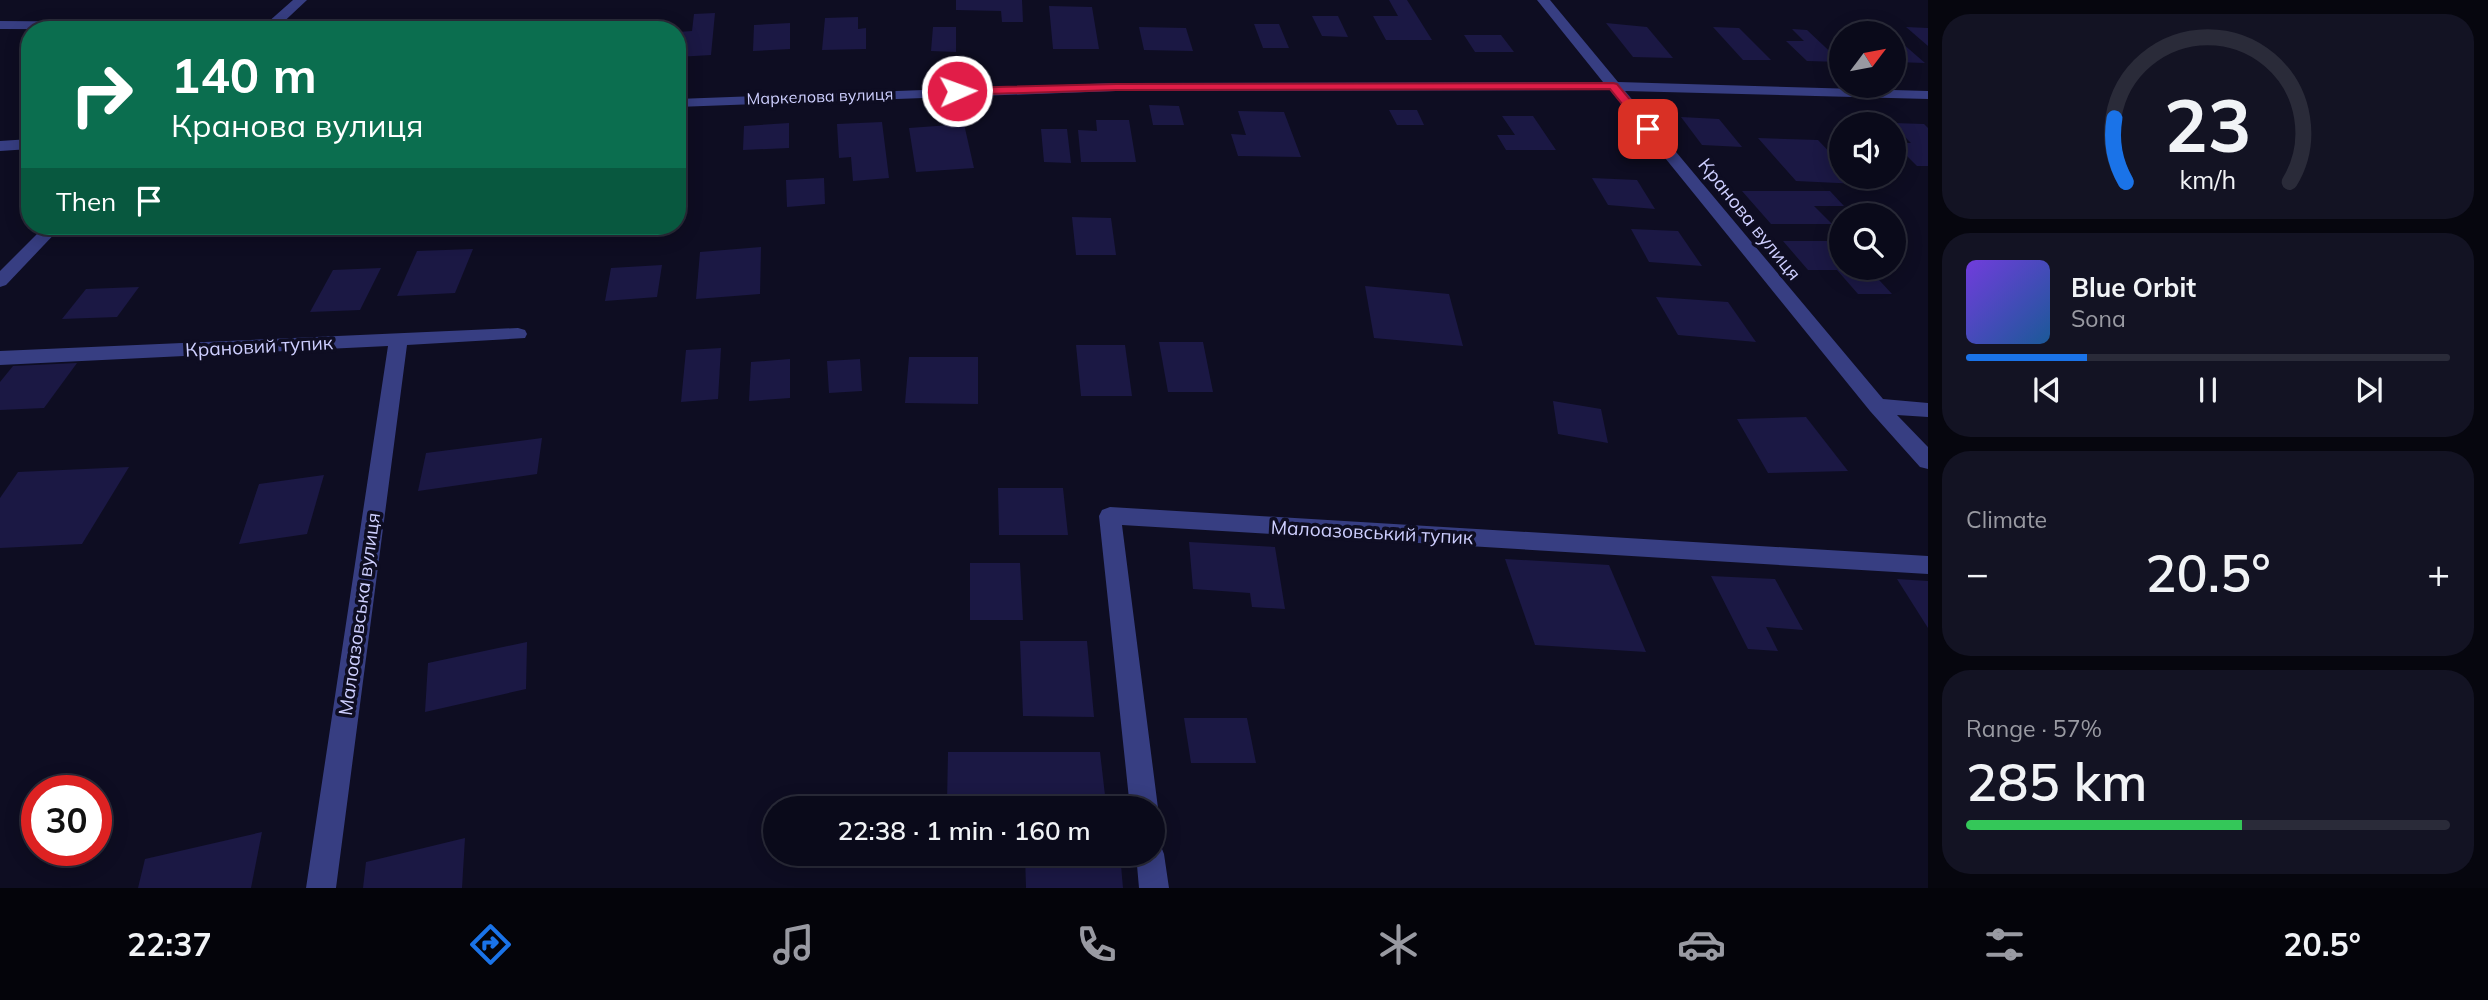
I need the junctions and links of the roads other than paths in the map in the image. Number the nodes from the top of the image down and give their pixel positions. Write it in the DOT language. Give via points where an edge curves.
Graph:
graph roads {
  1 [pos="301,0"];
  2 [pos="1542,0"];
  3 [pos="278,21"];
  4 [pos="0,25"];
  5 [pos="21,25"];
  6 [pos="1613,86"];
  7 [pos="1928,95"];
  8 [pos="686,103"];
  9 [pos="21,145"];
  10 [pos="0,146"];
  11 [pos="45,235"];
  12 [pos="0,281"];
  13 [pos="517,334"];
  14 [pos="398,340"];
  15 [pos="0,358"];
  16 [pos="1877,406"];
  17 [pos="1928,410"];
  18 [pos="1928,461"];
  19 [pos="1928,565"];
  20 [pos="1143,796"];
  21 [pos="1151,866"];
  22 [pos="321,888"];
  23 [pos="1154,888"];
  1 -- 3 [label="street"];
  2 -- 6 [label="street, Кранова вулиця"];
  4 -- 5 [label="street"];
  6 -- 7 [label="street, Маркелова вулиця"];
  6 -- 8 [label="street, Маркелова вулиця" via="1116,87"];
  6 -- 16 [label="street, Кранова вулиця"];
  9 -- 10 [label="street"];
  11 -- 12 [label="street"];
  13 -- 14 [label="street, Крановий тупик"];
  14 -- 15 [label="street, Крановий тупик"];
  14 -- 22 [label="street, Малоазовська вулиця"];
  16 -- 17 [label="street"];
  16 -- 18 [label="street, Кранова вулиця"];
  19 -- 20 [label="street, Малоазовський тупик" via="1110,516"];
  21 -- 23 [label="street"];
}
